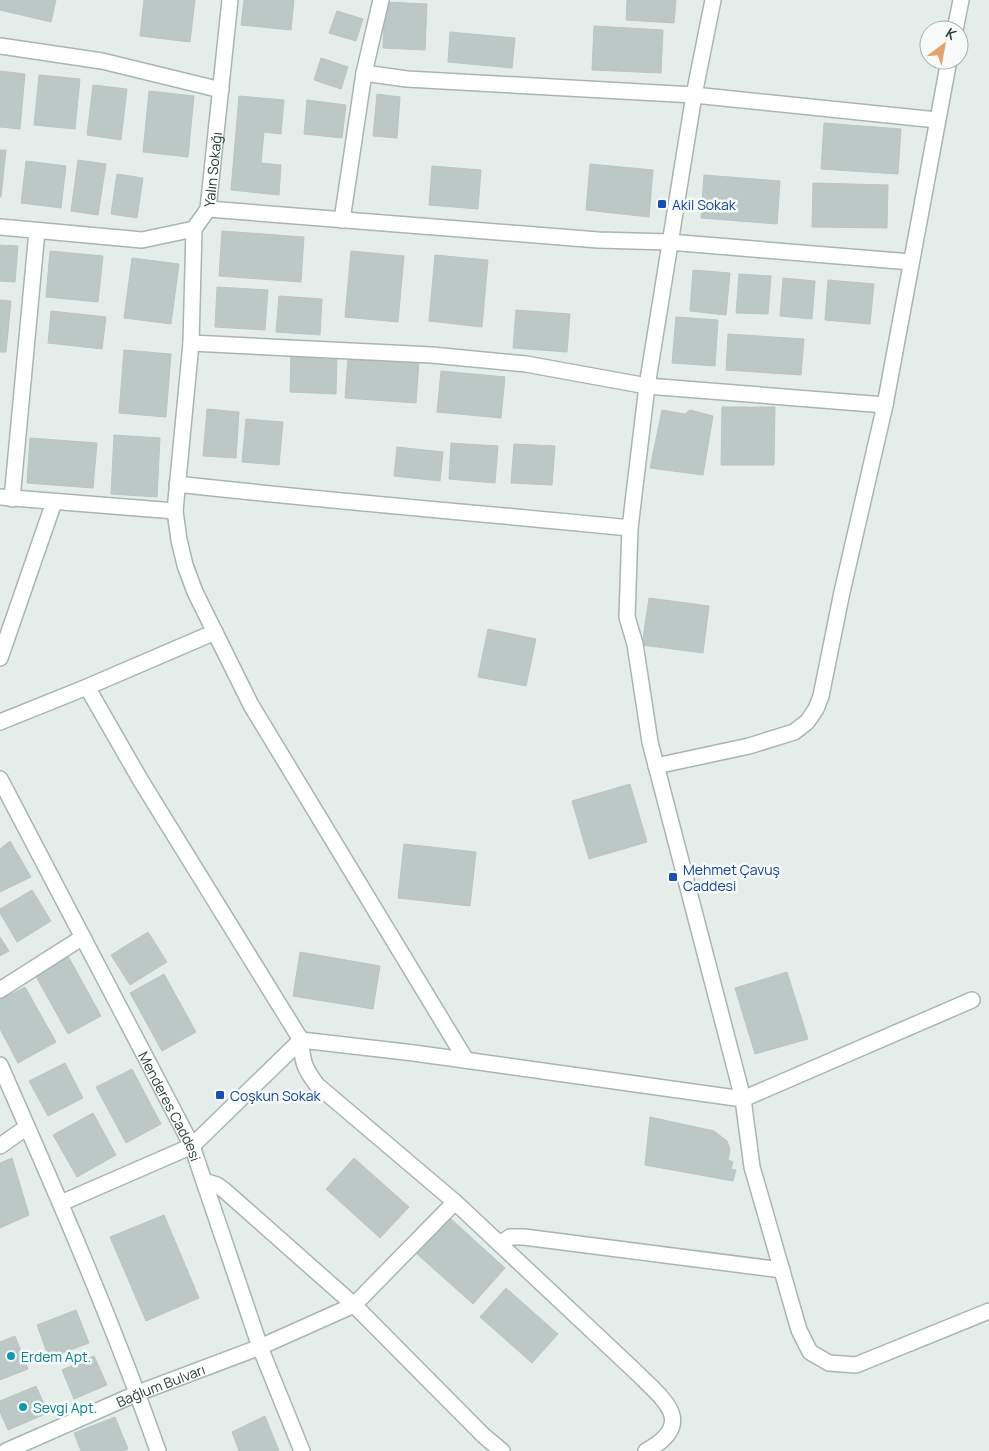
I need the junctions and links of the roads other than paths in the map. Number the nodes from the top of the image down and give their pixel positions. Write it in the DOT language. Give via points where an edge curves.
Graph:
graph roads {
  1 [pos="230,0"];
  2 [pos="381,0"];
  3 [pos="713,0"];
  4 [pos="961,0"];
  5 [pos="957,20"];
  6 [pos="0,46"];
  7 [pos="947,70"];
  8 [pos="364,74"];
  9 [pos="221,90"];
  10 [pos="694,95"];
  11 [pos="937,120"];
  12 [pos="208,209"];
  13 [pos="342,220"];
  14 [pos="0,227"];
  15 [pos="194,230"];
  16 [pos="37,231"];
  17 [pos="670,242"];
  18 [pos="911,262"];
  19 [pos="192,343"];
  20 [pos="647,386"];
  21 [pos="885,405"];
  22 [pos="177,484"];
  23 [pos="6,498"];
  24 [pos="54,502"];
  25 [pos="175,511"];
  26 [pos="630,528"];
  27 [pos="215,632"];
  28 [pos="0,658"];
  29 [pos="87,687"];
  30 [pos="0,722"];
  31 [pos="656,766"];
  32 [pos="0,779"];
  33 [pos="83,937"];
  34 [pos="0,990"];
  35 [pos="972,1000"];
  36 [pos="301,1040"];
  37 [pos="466,1060"];
  38 [pos="0,1065"];
  39 [pos="743,1099"];
  40 [pos="27,1127"];
  41 [pos="0,1146"];
  42 [pos="192,1146"];
  43 [pos="204,1181"];
  44 [pos="455,1202"];
  45 [pos="61,1204"];
  46 [pos="500,1244"];
  47 [pos="782,1270"];
  48 [pos="354,1305"];
  49 [pos="989,1311"];
  50 [pos="260,1347"];
  51 [pos="138,1393"];
  52 [pos="6,1451"];
  53 [pos="158,1451"];
  54 [pos="302,1451"];
  55 [pos="502,1451"];
  56 [pos="646,1451"];
  1 -- 9 [label="street, Yalın Sokağı"];
  2 -- 8 [label="street"];
  3 -- 10 [label="street"];
  4 -- 5 [label="street"];
  6 -- 9 [label="street" via="102,61"];
  7 -- 11 [label="street"];
  8 -- 10 [label="street"];
  8 -- 13 [label="street"];
  9 -- 12 [label="street, Yalın Sokağı"];
  10 -- 11 [label="street"];
  10 -- 17 [label="street"];
  11 -- 18 [label="street"];
  12 -- 13 [label="street"];
  12 -- 15 [label="street, Yalın Sokağı"];
  13 -- 17 [label="street" via="598,240"];
  14 -- 16 [label="street"];
  15 -- 16 [label="street" via="142,240"];
  15 -- 19 [label="street"];
  16 -- 23 [label="street"];
  17 -- 18 [label="street"];
  17 -- 20 [label="street"];
  18 -- 21 [label="street"];
  19 -- 20 [label="street" via="422,354 526,364"];
  19 -- 22 [label="street"];
  20 -- 21 [label="street"];
  20 -- 26 [label="street"];
  21 -- 31 [label="street" via="816,710 794,732 749,746"];
  22 -- 25 [label="street"];
  22 -- 26 [label="street"];
  23 -- 24 [label="street"];
  24 -- 25 [label="street"];
  24 -- 28 [label="street"];
  25 -- 27 [label="street" via="185,565"];
  26 -- 31 [label="street" via="627,617"];
  27 -- 29 [label="street"];
  27 -- 37 [label="street" via="251,705"];
  29 -- 30 [label="street"];
  29 -- 36 [label="street" via="141,781"];
  31 -- 39 [label="street"];
  32 -- 33 [label="street, Menderes Caddesi"];
  33 -- 34 [label="street"];
  33 -- 42 [label="street, Menderes Caddesi"];
  35 -- 39 [label="street"];
  36 -- 37 [label="street"];
  36 -- 42 [label="street"];
  36 -- 44 [label="street" via="302,1060 317,1085"];
  37 -- 39 [label="street"];
  38 -- 40 [label="street"];
  39 -- 47 [label="street" via="752,1167"];
  40 -- 41 [label="street"];
  40 -- 45 [label="street"];
  42 -- 43 [label="street, Menderes Caddesi"];
  42 -- 45 [label="street"];
  43 -- 48 [label="street" via="224,1190"];
  43 -- 50 [label="street, Menderes Caddesi"];
  44 -- 46 [label="street"];
  44 -- 48 [label="street"];
  45 -- 51 [label="street"];
  46 -- 47 [label="street" via="510,1237 524,1236"];
  46 -- 56 [label="street" via="671,1409 673,1419 668,1436"];
  47 -- 49 [label="street" via="798,1330 810,1352 829,1363 856,1364"];
  48 -- 50 [label="street, Bağlum Bulvarı"];
  48 -- 55 [label="street"];
  50 -- 51 [label="street, Bağlum Bulvarı"];
  50 -- 54 [label="street, Menderes Caddesi"];
  51 -- 52 [label="street, Bağlum Bulvarı"];
  51 -- 53 [label="street"];
}
